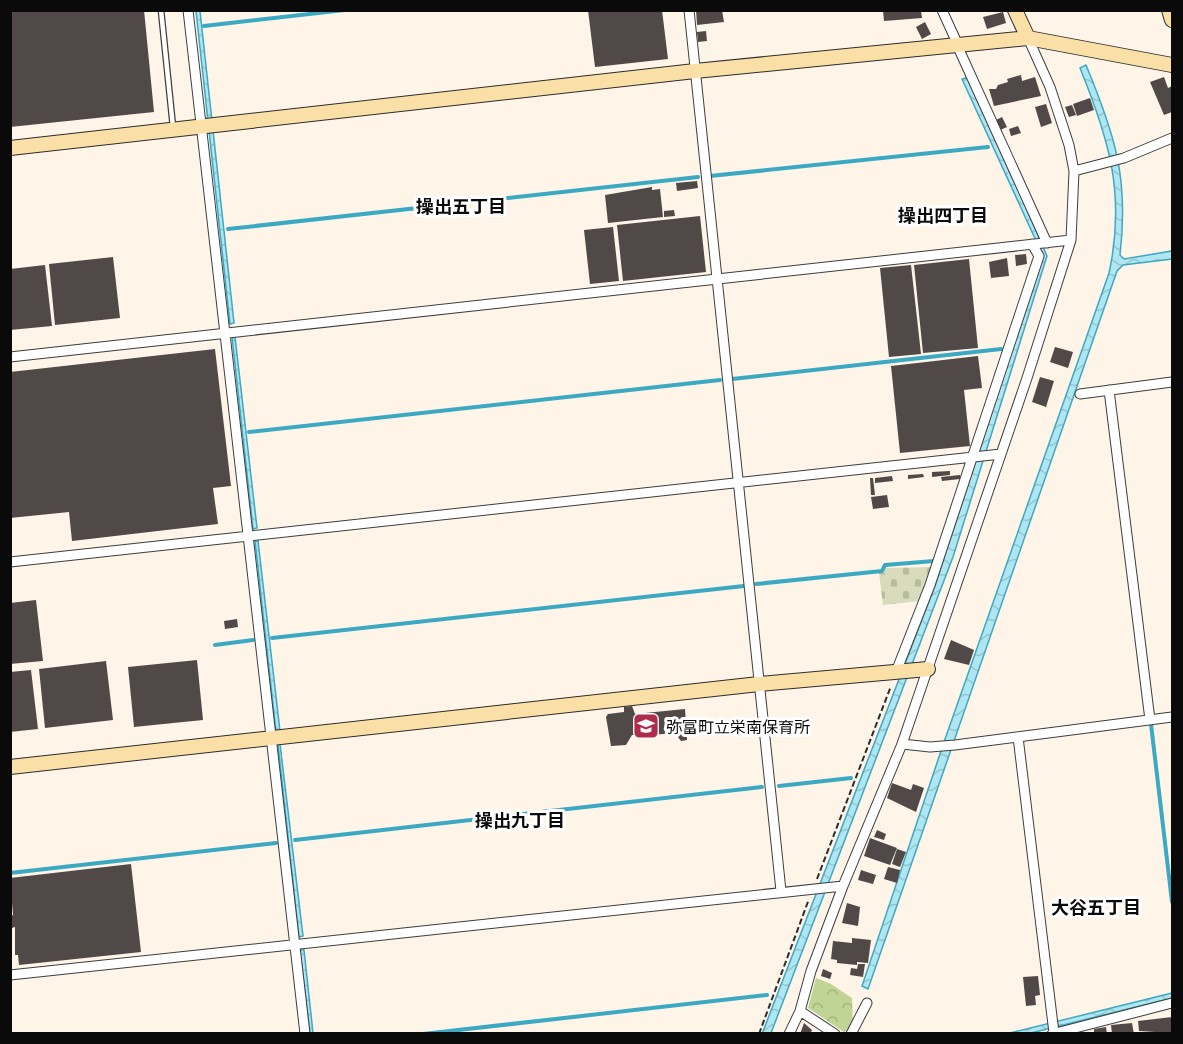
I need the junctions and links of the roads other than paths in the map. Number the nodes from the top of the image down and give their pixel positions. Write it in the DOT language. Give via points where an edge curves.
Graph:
graph roads {
  1 [pos="161,10"];
  2 [pos="188,10"];
  3 [pos="689,10"];
  4 [pos="942,10"];
  5 [pos="1015,10"];
  6 [pos="1169,10"];
  7 [pos="1173,20"];
  8 [pos="1028,38"];
  9 [pos="953,46"];
  10 [pos="1173,65"];
  11 [pos="695,71"];
  12 [pos="200,126"];
  13 [pos="173,129"];
  14 [pos="1173,138"];
  15 [pos="10,148"];
  16 [pos="1074,171"];
  17 [pos="1071,240"];
  18 [pos="1047,243"];
  19 [pos="1032,244"];
  20 [pos="716,277"];
  21 [pos="224,332"];
  22 [pos="10,357"];
  23 [pos="1173,382"];
  24 [pos="1109,390"];
  25 [pos="1080,394"];
  26 [pos="1000,454"];
  27 [pos="973,457"];
  28 [pos="738,481"];
  29 [pos="247,536"];
  30 [pos="10,562"];
  31 [pos="928,669"];
  32 [pos="896,672"];
  33 [pos="759,684"];
  34 [pos="1173,717"];
  35 [pos="1150,720"];
  36 [pos="1018,737"];
  37 [pos="270,739"];
  38 [pos="902,744"];
  39 [pos="10,767"];
  40 [pos="843,886"];
  41 [pos="781,891"];
  42 [pos="295,945"];
  43 [pos="10,975"];
  44 [pos="867,1003"];
  45 [pos="1173,1003"];
  46 [pos="800,1011"];
  47 [pos="1053,1033"];
  48 [pos="305,1034"];
  49 [pos="789,1034"];
  50 [pos="835,1034"];
  51 [pos="851,1034"];
  1 -- 13 [label="lane"];
  2 -- 12 [label="street"];
  3 -- 11 [label="street"];
  4 -- 9 [label="street"];
  5 -- 8 [label="street"];
  6 -- 7 [label="street"];
  8 -- 9 [label="street"];
  8 -- 10 [label="street"];
  8 -- 16 [label="street" via="1060,114"];
  9 -- 11 [label="street"];
  9 -- 18 [label="street"];
  11 -- 12 [label="street"];
  11 -- 20 [label="street"];
  12 -- 13 [label="street"];
  12 -- 21 [label="street"];
  13 -- 15 [label="street"];
  14 -- 16 [label="street" via="1124,158"];
  16 -- 17 [label="street"];
  17 -- 18 [label="street"];
  17 -- 26 [label="street"];
  18 -- 19 [label="street"];
  19 -- 20 [label="street"];
  19 -- 27 [label="street" via="1039,256"];
  20 -- 21 [label="street"];
  20 -- 28 [label="street"];
  21 -- 22 [label="street"];
  21 -- 29 [label="street"];
  23 -- 24 [label="street"];
  24 -- 25 [label="street"];
  24 -- 35 [label="street"];
  26 -- 27 [label="street"];
  26 -- 31 [label="street"];
  27 -- 28 [label="street"];
  27 -- 32 [label="street"];
  28 -- 29 [label="street"];
  28 -- 33 [label="street"];
  29 -- 30 [label="street"];
  29 -- 37 [label="street"];
  31 -- 32 [label="street"];
  31 -- 38 [label="street"];
  32 -- 33 [label="street"];
  33 -- 37 [label="street"];
  33 -- 41 [label="street"];
  34 -- 35 [label="street"];
  35 -- 36 [label="street"];
  36 -- 38 [label="street" via="942,746"];
  36 -- 47 [label="street"];
  37 -- 39 [label="street"];
  37 -- 42 [label="street"];
  38 -- 40 [label="street"];
  40 -- 41 [label="street"];
  40 -- 46 [label="street"];
  41 -- 42 [label="street"];
  42 -- 43 [label="street"];
  42 -- 48 [label="street"];
  44 -- 51 [label="street"];
  45 -- 47 [label="street"];
  46 -- 49 [label="street"];
  46 -- 50 [label="street"];
}
